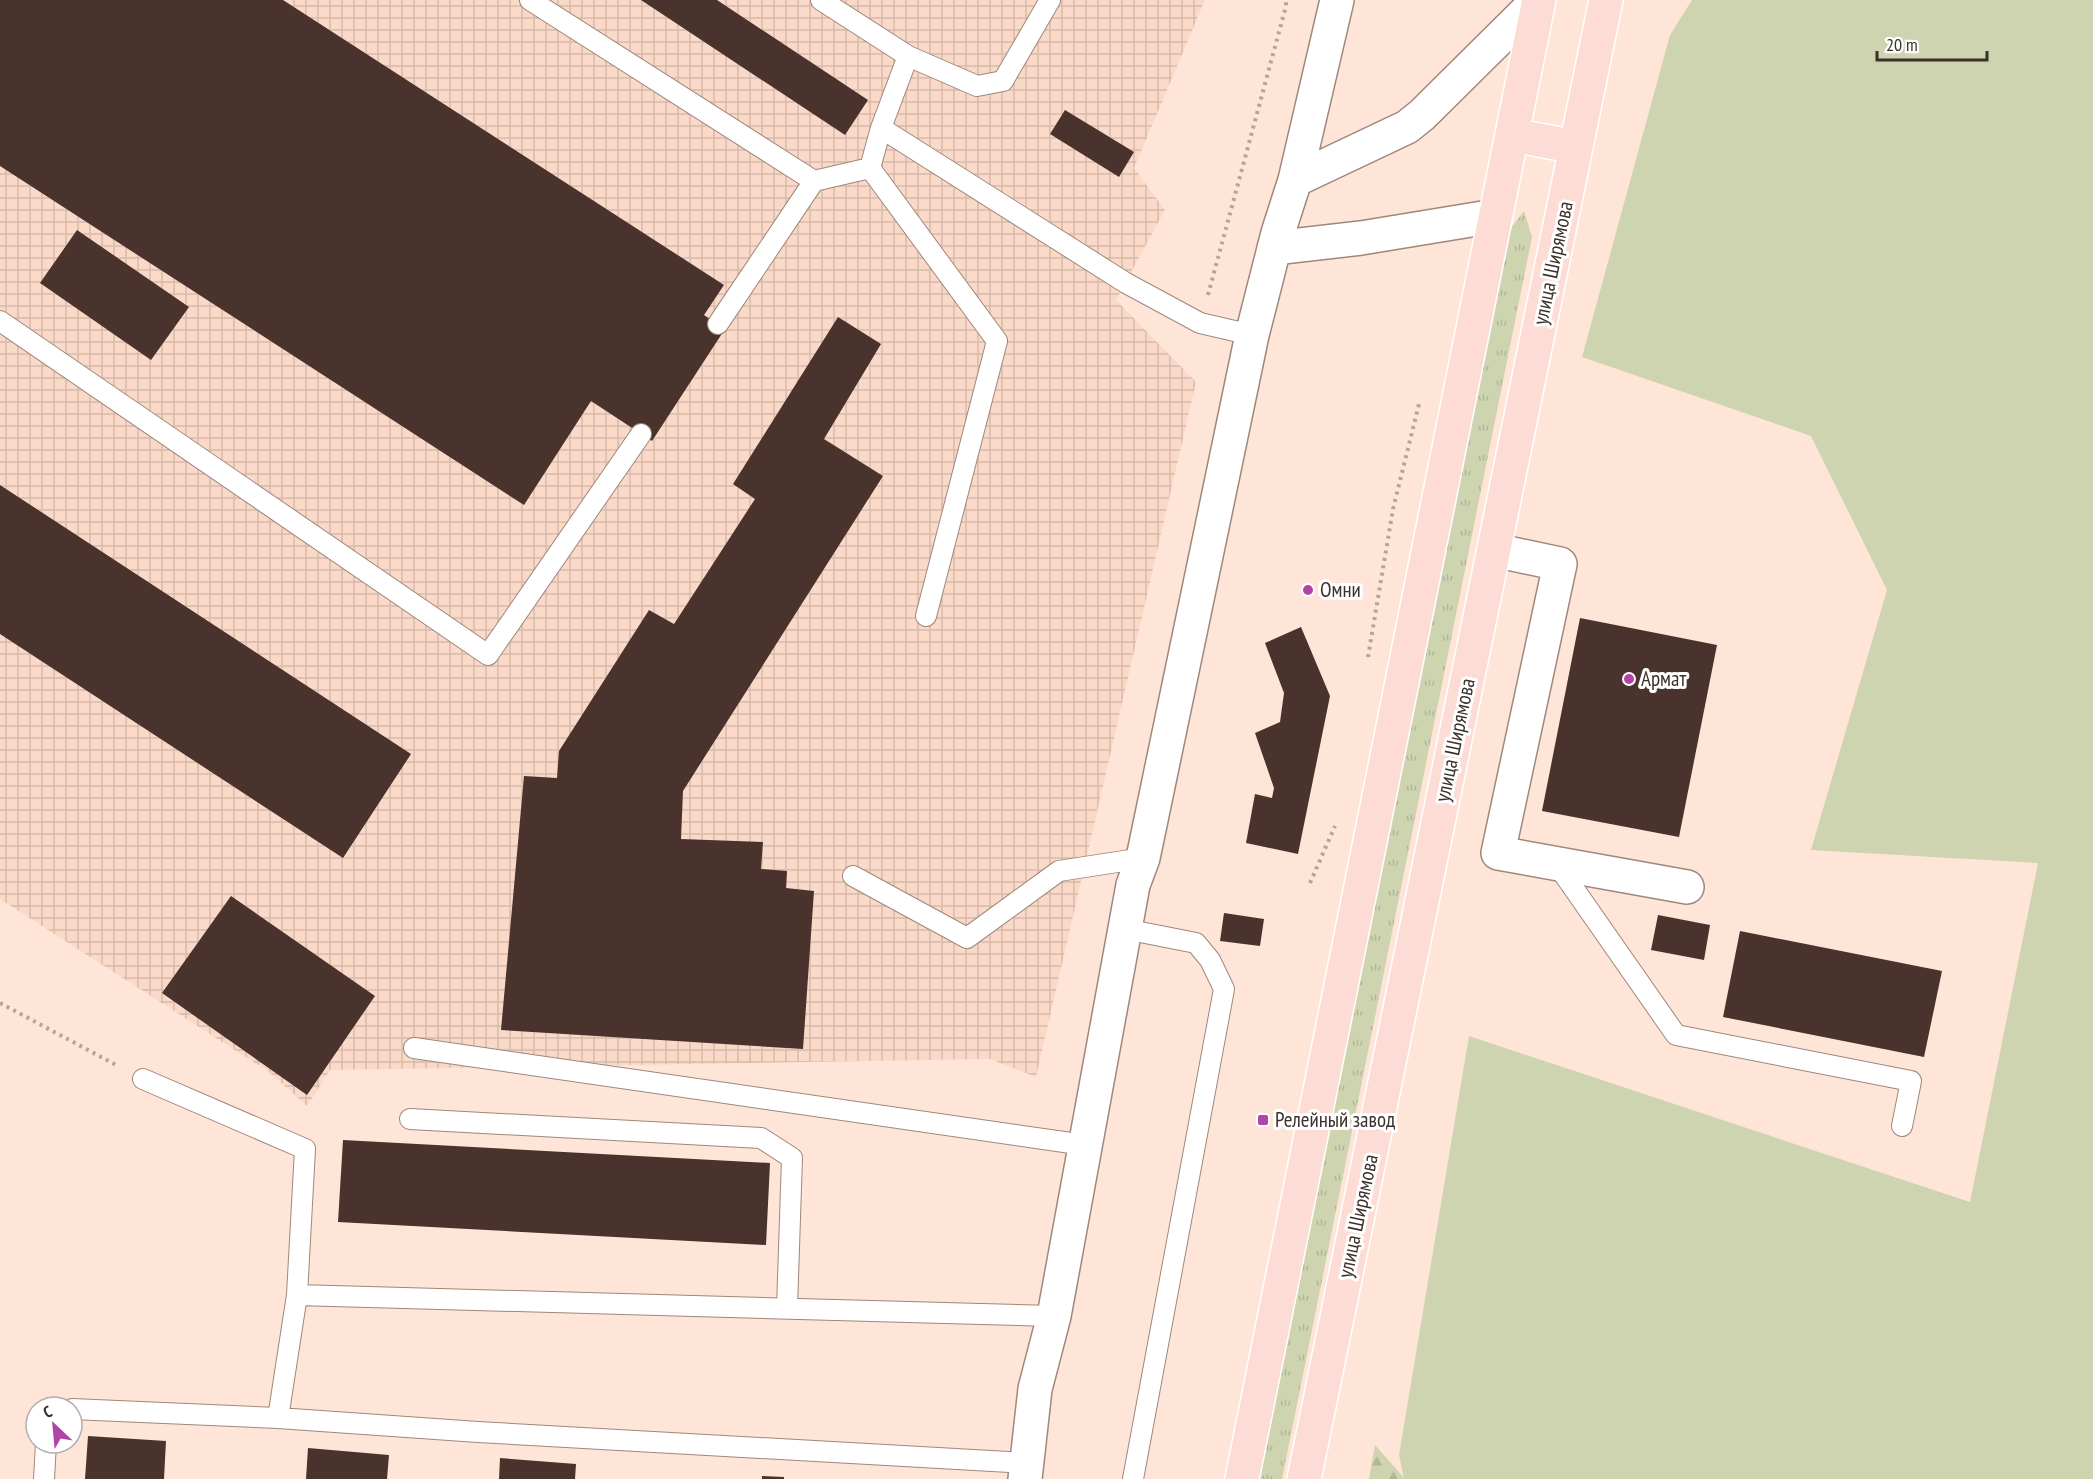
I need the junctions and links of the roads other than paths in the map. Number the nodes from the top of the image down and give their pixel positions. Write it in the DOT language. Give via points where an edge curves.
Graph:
graph roads {
  1 [pos="530,0"];
  2 [pos="821,0"];
  3 [pos="1050,0"];
  4 [pos="1337,0"];
  5 [pos="1539,0"];
  6 [pos="1606,0"];
  7 [pos="908,56"];
  8 [pos="881,128"];
  9 [pos="1512,135"];
  10 [pos="1576,147"];
  11 [pos="870,168"];
  12 [pos="1295,180"];
  13 [pos="814,181"];
  14 [pos="1495,216"];
  15 [pos="1274,248"];
  16 [pos="0,321"];
  17 [pos="718,324"];
  18 [pos="1252,335"];
  19 [pos="641,434"];
  20 [pos="1494,550"];
  21 [pos="926,616"];
  22 [pos="1143,858"];
  23 [pos="1556,863"];
  24 [pos="853,876"];
  25 [pos="1687,887"];
  26 [pos="1125,929"];
  27 [pos="414,1048"];
  28 [pos="143,1079"];
  29 [pos="410,1119"];
  30 [pos="1902,1126"];
  31 [pos="1085,1145"];
  32 [pos="297,1295"];
  33 [pos="787,1308"];
  34 [pos="1054,1316"];
  35 [pos="84,1410"];
  36 [pos="278,1418"];
  37 [pos="45,1455"];
  38 [pos="1026,1471"];
  39 [pos="44,1479"];
  40 [pos="1133,1479"];
  41 [pos="1242,1479"];
  42 [pos="1304,1479"];
  1 -- 13 [label="lane"];
  2 -- 7 [label="lane"];
  3 -- 7 [label="lane" via="1003,81 977,86"];
  4 -- 12 [label="street"];
  5 -- 9 [label="main road"];
  5 -- 12 [label="street" via="1407,127"];
  6 -- 10 [label="main road, улица Ширямова"];
  7 -- 8 [label="lane"];
  8 -- 11 [label="lane"];
  8 -- 18 [label="lane" via="1126,283 1200,323"];
  9 -- 10 [label="main road"];
  9 -- 14 [label="main road"];
  10 -- 20 [label="main road, улица Ширямова"];
  11 -- 13 [label="lane"];
  11 -- 21 [label="lane" via="997,341"];
  12 -- 15 [label="street"];
  13 -- 17 [label="lane"];
  14 -- 15 [label="street"];
  14 -- 41 [label="main road"];
  15 -- 18 [label="street"];
  16 -- 19 [label="lane" via="488,655"];
  18 -- 22 [label="street"];
  20 -- 23 [label="street" via="1560,564 1498,853"];
  20 -- 42 [label="main road, улица Ширямова"];
  22 -- 24 [label="lane" via="1059,871 967,938"];
  22 -- 26 [label="street" via="1133,885"];
  23 -- 25 [label="street"];
  23 -- 30 [label="lane" via="1676,1035 1911,1081"];
  26 -- 31 [label="street"];
  26 -- 40 [label="lane" via="1196,943 1210,960 1224,989"];
  27 -- 31 [label="lane"];
  28 -- 32 [label="lane" via="305,1149"];
  29 -- 33 [label="lane" via="761,1138 792,1158"];
  31 -- 34 [label="street"];
  32 -- 33 [label="lane"];
  32 -- 36 [label="lane"];
  33 -- 34 [label="lane"];
  34 -- 38 [label="street" via="1035,1389"];
  35 -- 36 [label="lane"];
  36 -- 38 [label="lane"];
  37 -- 39 [label="lane"];
}
